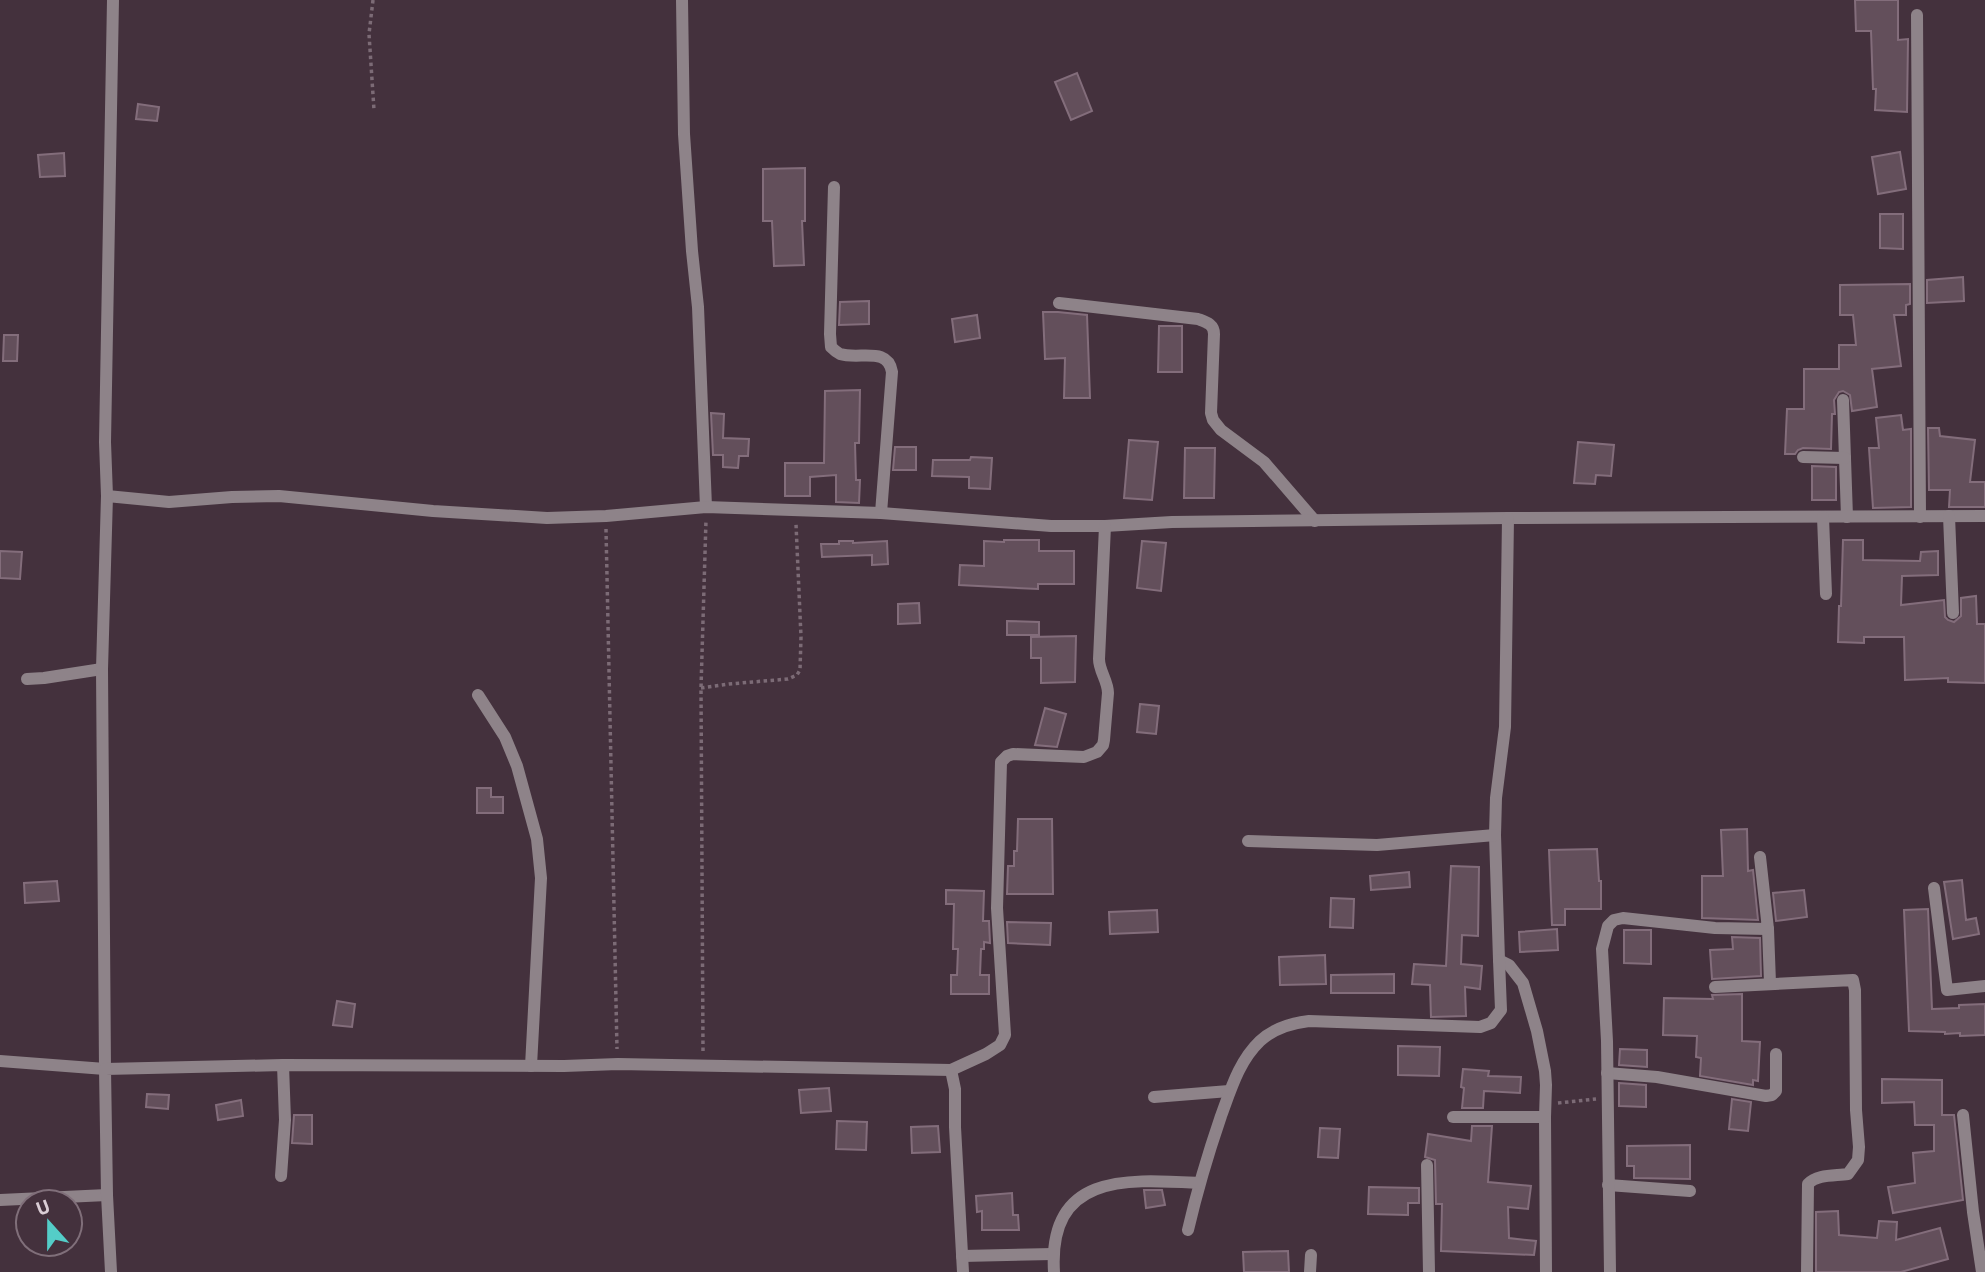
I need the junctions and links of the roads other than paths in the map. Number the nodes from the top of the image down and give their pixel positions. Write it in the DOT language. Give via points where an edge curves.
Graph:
graph roads {
  1 [pos="113,0"];
  2 [pos="682,0"];
  3 [pos="1917,15"];
  4 [pos="834,187"];
  5 [pos="1059,303"];
  6 [pos="1843,400"];
  7 [pos="1803,457"];
  8 [pos="1845,458"];
  9 [pos="107,496"];
  10 [pos="706,507"];
  11 [pos="881,513"];
  12 [pos="1949,516"];
  13 [pos="1985,516"];
  14 [pos="1823,517"];
  15 [pos="1847,517"];
  16 [pos="1920,517"];
  17 [pos="1507,518"];
  18 [pos="1315,521"];
  19 [pos="1105,526"];
  20 [pos="1826,594"];
  21 [pos="1953,613"];
  22 [pos="102,669"];
  23 [pos="27,679"];
  24 [pos="478,695"];
  25 [pos="1495,835"];
  26 [pos="1248,841"];
  27 [pos="1760,857"];
  28 [pos="1934,888"];
  29 [pos="1768,929"];
  30 [pos="1499,960"];
  31 [pos="1770,983"];
  32 [pos="1985,986"];
  33 [pos="1715,988"];
  34 [pos="1776,1054"];
  35 [pos="0,1061"];
  36 [pos="283,1065"];
  37 [pos="531,1066"];
  38 [pos="105,1069"];
  39 [pos="951,1070"];
  40 [pos="1607,1073"];
  41 [pos="1229,1091"];
  42 [pos="1154,1097"];
  43 [pos="1545,1111"];
  44 [pos="1963,1115"];
  45 [pos="1453,1117"];
  46 [pos="1427,1165"];
  47 [pos="281,1176"];
  48 [pos="1199,1183"];
  49 [pos="1608,1185"];
  50 [pos="1690,1191"];
  51 [pos="107,1195"];
  52 [pos="0,1200"];
  53 [pos="1188,1230"];
  54 [pos="962,1255"];
  55 [pos="1053,1255"];
  56 [pos="1311,1255"];
  57 [pos="111,1272"];
  58 [pos="963,1272"];
  59 [pos="1054,1272"];
  60 [pos="1310,1272"];
  61 [pos="1429,1272"];
  62 [pos="1546,1272"];
  63 [pos="1610,1272"];
  64 [pos="1807,1272"];
  65 [pos="1982,1272"];
  1 -- 9 [label="street"];
  2 -- 10 [label="street" via="685,146 698,307"];
  3 -- 16 [label="street"];
  4 -- 11 [label="street" via="831,347 839,354 884,357 891,364"];
  5 -- 18 [label="street" via="1198,319 1212,326 1213,420 1264,461"];
  6 -- 8 [label="street"];
  7 -- 8 [label="street"];
  8 -- 15 [label="street"];
  9 -- 10 [label="street" via="169,502 279,496 547,518"];
  9 -- 22 [label="street"];
  10 -- 11 [label="street"];
  11 -- 19 [label="street"];
  12 -- 13 [label="street"];
  12 -- 16 [label="street"];
  12 -- 21 [label="street"];
  14 -- 15 [label="street"];
  14 -- 17 [label="street"];
  14 -- 20 [label="street"];
  15 -- 16 [label="street"];
  17 -- 18 [label="street"];
  17 -- 25 [label="street" via="1505,727"];
  18 -- 19 [label="street"];
  19 -- 39 [label="street" via="1099,659 1108,687 1103,745 1084,757 1013,754 1001,762 996,908 1005,1035 1000,1045"];
  22 -- 23 [label="street"];
  22 -- 38 [label="street"];
  24 -- 37 [label="street" via="517,766 537,839 541,878"];
  25 -- 26 [label="street" via="1377,845"];
  25 -- 30 [label="street"];
  27 -- 29 [label="street"];
  28 -- 32 [label="street" via="1947,990"];
  29 -- 31 [label="street"];
  29 -- 40 [label="street" via="1614,920 1602,949"];
  30 -- 41 [label="street" via="1501,1010 1491,1023 1480,1027 1288,1024 1262,1039 1244,1059"];
  30 -- 43 [label="street" via="1523,983 1533,1014 1543,1060"];
  31 -- 33 [label="street"];
  31 -- 64 [label="street" via="1853,980 1855,990 1858,1160 1848,1174 1816,1178 1808,1184"];
  34 -- 40 [label="street" via="1776,1091 1766,1096"];
  35 -- 38 [label="street"];
  36 -- 37 [label="street"];
  36 -- 38 [label="street"];
  36 -- 47 [label="street"];
  37 -- 39 [label="street"];
  38 -- 51 [label="street"];
  39 -- 54 [label="street"];
  40 -- 49 [label="street"];
  41 -- 42 [label="street"];
  41 -- 48 [label="street"];
  43 -- 45 [label="street"];
  43 -- 62 [label="street"];
  44 -- 65 [label="street"];
  46 -- 61 [label="street"];
  48 -- 53 [label="street"];
  48 -- 55 [label="street" via="1136,1181 1098,1188 1066,1211"];
  49 -- 50 [label="street"];
  49 -- 63 [label="street"];
  51 -- 52 [label="street"];
  51 -- 57 [label="street"];
  54 -- 55 [label="street"];
  54 -- 58 [label="street"];
  55 -- 59 [label="street"];
  56 -- 60 [label="street"];
}
